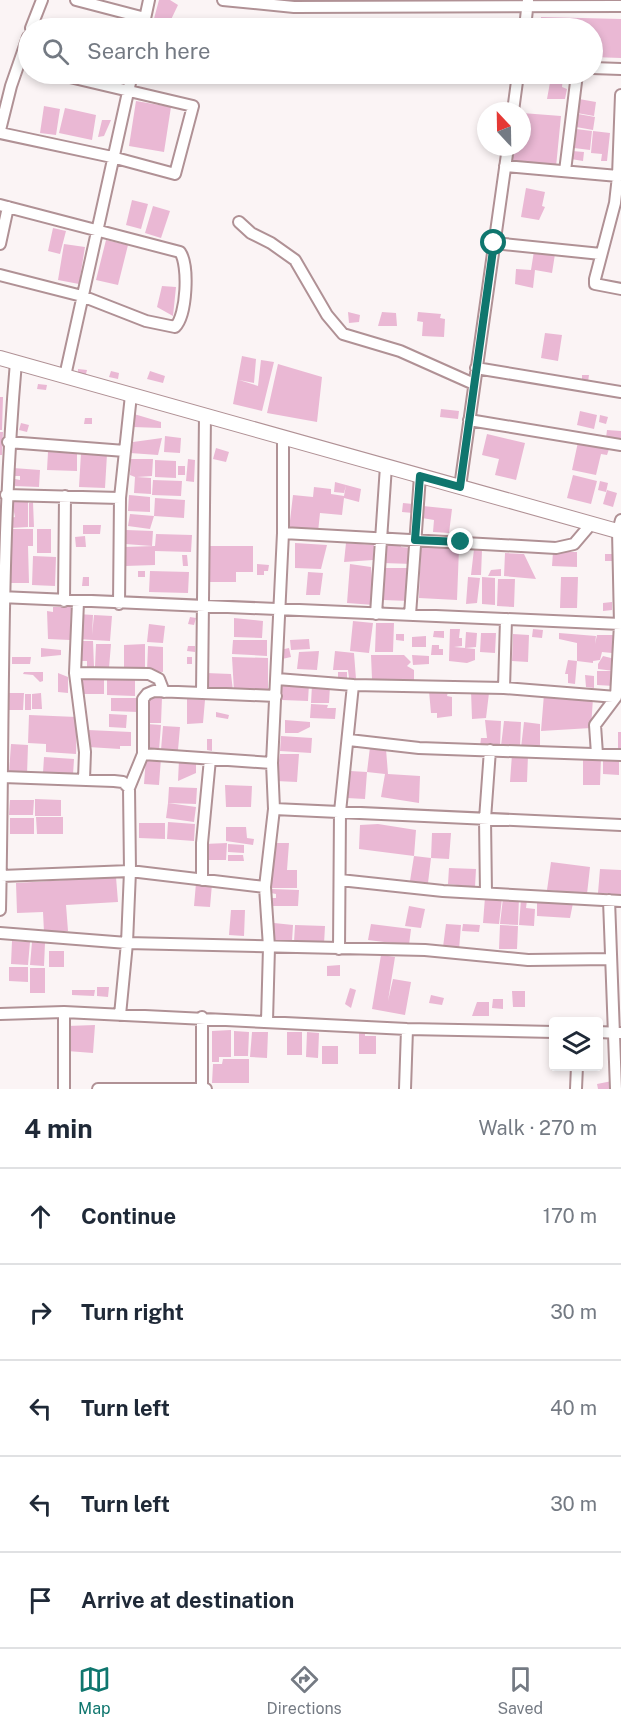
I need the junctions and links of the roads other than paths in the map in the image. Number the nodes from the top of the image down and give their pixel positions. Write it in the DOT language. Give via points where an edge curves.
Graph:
graph roads {
  1 [pos="42,0"];
  2 [pos="76,0"];
  3 [pos="149,0"];
  4 [pos="223,0"];
  5 [pos="371,3"];
  6 [pos="443,3"];
  7 [pos="528,3"];
  8 [pos="607,3"];
  9 [pos="295,4"];
  10 [pos="621,6"];
  11 [pos="35,18"];
  12 [pos="129,18"];
  13 [pos="145,18"];
  14 [pos="526,18"];
  15 [pos="603,68"];
  16 [pos="621,69"];
  17 [pos="18,72"];
  18 [pos="101,84"];
  19 [pos="130,84"];
  20 [pos="517,84"];
  21 [pos="576,84"];
  22 [pos="6,85"];
  23 [pos="128,90"];
  24 [pos="621,96"];
  25 [pos="514,102"];
  26 [pos="0,131"];
  27 [pos="112,156"];
  28 [pos="507,156"];
  29 [pos="505,166"];
  30 [pos="565,171"];
  31 [pos="618,176"];
  32 [pos="4,206"];
  33 [pos="239,222"];
  34 [pos="97,229"];
  35 [pos="494,243"];
  36 [pos="0,244"];
  37 [pos="601,254"];
  38 [pos="0,275"];
  39 [pos="621,289"];
  40 [pos="82,296"];
  41 [pos="0,358"];
  42 [pos="16,362"];
  43 [pos="476,369"];
  44 [pos="65,376"];
  45 [pos="474,384"];
  46 [pos="621,389"];
  47 [pos="130,394"];
  48 [pos="205,415"];
  49 [pos="469,420"];
  50 [pos="283,437"];
  51 [pos="8,442"];
  52 [pos="621,445"];
  53 [pos="125,451"];
  54 [pos="387,466"];
  55 [pos="420,476"];
  56 [pos="460,487"];
  57 [pos="6,495"];
  58 [pos="65,496"];
  59 [pos="120,498"];
  60 [pos="2,521"];
  61 [pos="591,524"];
  62 [pos="620,528"];
  63 [pos="283,533"];
  64 [pos="382,538"];
  65 [pos="415,540"];
  66 [pos="2,597"];
  67 [pos="64,601"];
  68 [pos="78,602"];
  69 [pos="119,604"];
  70 [pos="204,607"];
  71 [pos="278,609"];
  72 [pos="376,614"];
  73 [pos="410,615"];
  74 [pos="506,619"];
  75 [pos="620,624"];
  76 [pos="75,673"];
  77 [pos="277,679"];
  78 [pos="353,685"];
  79 [pos="504,688"];
  80 [pos="164,692"];
  81 [pos="202,693"];
  82 [pos="276,696"];
  83 [pos="616,697"];
  84 [pos="1,728"];
  85 [pos="349,740"];
  86 [pos="490,750"];
  87 [pos="143,754"];
  88 [pos="597,754"];
  89 [pos="621,755"];
  90 [pos="210,759"];
  91 [pos="272,763"];
  92 [pos="1,765"];
  93 [pos="3,777"];
  94 [pos="84,779"];
  95 [pos="129,788"];
  96 [pos="274,809"];
  97 [pos="340,812"];
  98 [pos="485,819"];
  99 [pos="621,825"];
  100 [pos="130,871"];
  101 [pos="1,876"];
  102 [pos="202,880"];
  103 [pos="340,880"];
  104 [pos="265,887"];
  105 [pos="486,893"];
  106 [pos="609,900"];
  107 [pos="621,901"];
  108 [pos="0,910"];
  109 [pos="0,933"];
  110 [pos="127,942"];
  111 [pos="269,947"];
  112 [pos="339,949"];
  113 [pos="611,959"];
  114 [pos="64,1012"];
  115 [pos="0,1014"];
  116 [pos="120,1015"];
  117 [pos="202,1017"];
  118 [pos="267,1021"];
  119 [pos="407,1029"];
  120 [pos="549,1032"];
  121 [pos="617,1033"];
  122 [pos="577,1071"];
  123 [pos="126,1088"];
  124 [pos="64,1089"];
  125 [pos="98,1089"];
  126 [pos="203,1089"];
  127 [pos="405,1089"];
  128 [pos="576,1089"];
  129 [pos="616,1089"];
  1 -- 11 [label="street"];
  2 -- 12 [label="street"];
  3 -- 13 [label="street"];
  4 -- 9 [label="street"];
  5 -- 6 [label="street"];
  5 -- 9 [label="street"];
  6 -- 7 [label="street"];
  7 -- 8 [label="street"];
  7 -- 14 [label="street"];
  8 -- 10 [label="street"];
  15 -- 16 [label="street"];
  17 -- 22 [label="street"];
  18 -- 23 [label="street"];
  19 -- 23 [label="street"];
  20 -- 25 [label="street"];
  21 -- 30 [label="street"];
  22 -- 26 [label="street"];
  23 -- 27 [label="street"];
  23 -- 27 [label="street" via="193,106 178,170 170,174"];
  24 -- 31 [label="street"];
  26 -- 27 [label="street"];
  27 -- 34 [label="street"];
  28 -- 29 [label="street"];
  29 -- 30 [label="street"];
  29 -- 35 [label="street"];
  30 -- 31 [label="street"];
  31 -- 37 [label="street"];
  32 -- 34 [label="street"];
  32 -- 36 [label="street"];
  33 -- 45 [label="street" via="295,260 327,315 343,334 400,351"];
  34 -- 40 [label="street"];
  34 -- 40 [label="street" via="180,252 187,267 179,323 175,327 146,321"];
  35 -- 37 [label="street"];
  35 -- 43 [label="street"];
  37 -- 39 [label="street" via="595,284"];
  38 -- 40 [label="street"];
  40 -- 44 [label="street"];
  41 -- 42 [label="main road"];
  42 -- 44 [label="main road"];
  42 -- 51 [label="street"];
  43 -- 45 [label="street"];
  43 -- 46 [label="street"];
  44 -- 47 [label="main road"];
  45 -- 49 [label="street"];
  47 -- 48 [label="main road"];
  47 -- 53 [label="street"];
  48 -- 50 [label="main road"];
  48 -- 70 [label="street"];
  49 -- 52 [label="street"];
  49 -- 56 [label="street"];
  50 -- 54 [label="main road"];
  50 -- 63 [label="street"];
  51 -- 53 [label="street"];
  51 -- 57 [label="street"];
  53 -- 59 [label="street"];
  54 -- 55 [label="main road"];
  54 -- 64 [label="street"];
  55 -- 56 [label="main road"];
  55 -- 65 [label="street"];
  56 -- 61 [label="main road"];
  57 -- 58 [label="street"];
  57 -- 60 [label="street"];
  58 -- 59 [label="street"];
  58 -- 67 [label="street"];
  59 -- 69 [label="street"];
  60 -- 66 [label="street"];
  61 -- 62 [label="main road"];
  61 -- 65 [label="street" via="574,544 556,548"];
  62 -- 75 [label="street"];
  63 -- 64 [label="street"];
  63 -- 71 [label="street"];
  64 -- 65 [label="street"];
  64 -- 72 [label="street"];
  65 -- 73 [label="street"];
  66 -- 67 [label="street"];
  66 -- 84 [label="street"];
  67 -- 68 [label="street"];
  68 -- 69 [label="street"];
  68 -- 76 [label="street"];
  69 -- 70 [label="street"];
  70 -- 71 [label="street"];
  70 -- 81 [label="street"];
  71 -- 72 [label="street"];
  71 -- 77 [label="street"];
  72 -- 73 [label="street"];
  73 -- 74 [label="street"];
  74 -- 75 [label="street"];
  74 -- 79 [label="street"];
  75 -- 83 [label="street"];
  76 -- 80 [label="street" via="149,674 159,679"];
  76 -- 94 [label="street" via="85,752"];
  77 -- 78 [label="street"];
  77 -- 82 [label="street"];
  78 -- 79 [label="street"];
  78 -- 85 [label="street"];
  79 -- 83 [label="street"];
  80 -- 81 [label="street"];
  80 -- 87 [label="street" via="147,694 143,699"];
  81 -- 82 [label="street"];
  82 -- 91 [label="street"];
  83 -- 88 [label="street" via="595,726"];
  84 -- 92 [label="street"];
  85 -- 86 [label="street" via="419,748"];
  85 -- 97 [label="street"];
  86 -- 88 [label="street"];
  86 -- 98 [label="street"];
  87 -- 90 [label="street"];
  87 -- 95 [label="street"];
  88 -- 89 [label="street"];
  90 -- 91 [label="street"];
  90 -- 102 [label="street"];
  91 -- 96 [label="street"];
  92 -- 93 [label="street"];
  93 -- 94 [label="street"];
  93 -- 101 [label="street"];
  94 -- 95 [label="street" via="123,782"];
  95 -- 100 [label="street"];
  96 -- 97 [label="street"];
  96 -- 104 [label="street"];
  97 -- 98 [label="street"];
  97 -- 103 [label="street"];
  98 -- 99 [label="street"];
  98 -- 105 [label="street"];
  100 -- 101 [label="street"];
  100 -- 102 [label="street"];
  100 -- 110 [label="street"];
  101 -- 108 [label="street"];
  102 -- 104 [label="street"];
  103 -- 105 [label="street"];
  103 -- 112 [label="street"];
  104 -- 111 [label="street"];
  105 -- 106 [label="street"];
  106 -- 107 [label="street"];
  106 -- 113 [label="street"];
  109 -- 110 [label="street"];
  110 -- 111 [label="street"];
  110 -- 116 [label="street"];
  111 -- 112 [label="street"];
  111 -- 118 [label="street"];
  112 -- 113 [label="street" via="425,950 528,960"];
  113 -- 121 [label="street"];
  114 -- 115 [label="street"];
  114 -- 116 [label="street"];
  114 -- 124 [label="street"];
  116 -- 117 [label="street"];
  117 -- 118 [label="street"];
  117 -- 126 [label="street"];
  118 -- 119 [label="street"];
  119 -- 120 [label="street"];
  119 -- 127 [label="street"];
  121 -- 129 [label="street"];
  122 -- 128 [label="street"];
  123 -- 125 [label="street"];
  123 -- 126 [label="street"];
}
